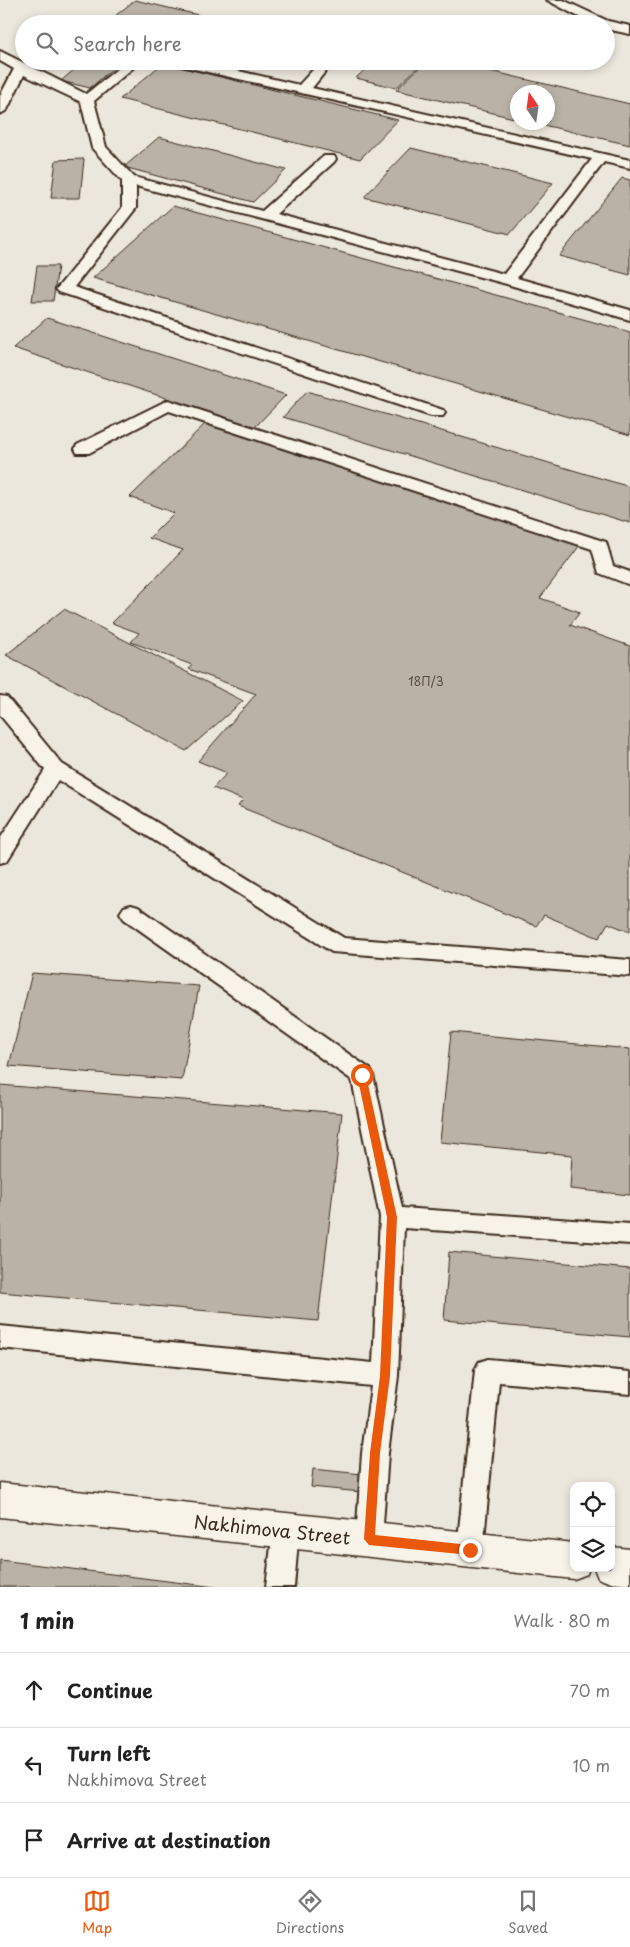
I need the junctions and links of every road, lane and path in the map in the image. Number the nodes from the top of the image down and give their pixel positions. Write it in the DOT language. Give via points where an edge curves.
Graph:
graph roads {
  1 [pos="553,0"];
  2 [pos="586,15"];
  3 [pos="615,26"];
  4 [pos="630,30"];
  5 [pos="0,55"];
  6 [pos="15,64"];
  7 [pos="20,70"];
  8 [pos="25,70"];
  9 [pos="124,70"];
  10 [pos="216,70"];
  11 [pos="320,70"];
  12 [pos="302,90"];
  13 [pos="87,100"];
  14 [pos="0,110"];
  15 [pos="600,158"];
  16 [pos="329,159"];
  17 [pos="630,164"];
  18 [pos="129,180"];
  19 [pos="265,216"];
  20 [pos="508,280"];
  21 [pos="630,315"];
  22 [pos="437,413"];
  23 [pos="83,449"];
  24 [pos="630,579"];
  25 [pos="0,702"];
  26 [pos="55,769"];
  27 [pos="0,856"];
  28 [pos="132,913"];
  29 [pos="630,968"];
  30 [pos="392,1217"];
  31 [pos="630,1234"];
  32 [pos="0,1336"];
  33 [pos="385,1376"];
  34 [pos="630,1383"];
  35 [pos="0,1500"];
  36 [pos="286,1530"];
  37 [pos="369,1539"];
  38 [pos="470,1550"];
  39 [pos="570,1561"];
  40 [pos="615,1565"];
  41 [pos="630,1567"];
  42 [pos="280,1587"];
  1 -- 2 [label="lane"];
  3 -- 4 [label="lane"];
  5 -- 6 [label="lane"];
  7 -- 14 [label="lane"];
  8 -- 13 [label="lane"];
  9 -- 13 [label="lane"];
  10 -- 12 [label="lane"];
  11 -- 12 [label="lane"];
  12 -- 15 [label="lane"];
  13 -- 18 [label="lane" via="99,148"];
  15 -- 17 [label="lane"];
  15 -- 20 [label="lane"];
  16 -- 19 [label="lane"];
  18 -- 19 [label="lane"];
  18 -- 22 [label="lane" via="129,208 64,289"];
  19 -- 20 [label="lane"];
  20 -- 21 [label="lane"];
  23 -- 24 [label="lane" via="168,405 600,546 605,569"];
  25 -- 26 [label="lane"];
  26 -- 27 [label="lane"];
  26 -- 29 [label="lane" via="340,946"];
  28 -- 30 [label="lane" via="362,1075"];
  30 -- 31 [label="lane"];
  30 -- 33 [label="lane"];
  32 -- 33 [label="lane"];
  33 -- 37 [label="lane"];
  34 -- 38 [label="lane" via="488,1370"];
  35 -- 36 [label="street, Nakhimova Street"];
  36 -- 37 [label="street, Nakhimova Street"];
  36 -- 42 [label="lane"];
  37 -- 38 [label="street, Nakhimova Street"];
  38 -- 39 [label="street, Nakhimova Street"];
  40 -- 41 [label="street"];
}
